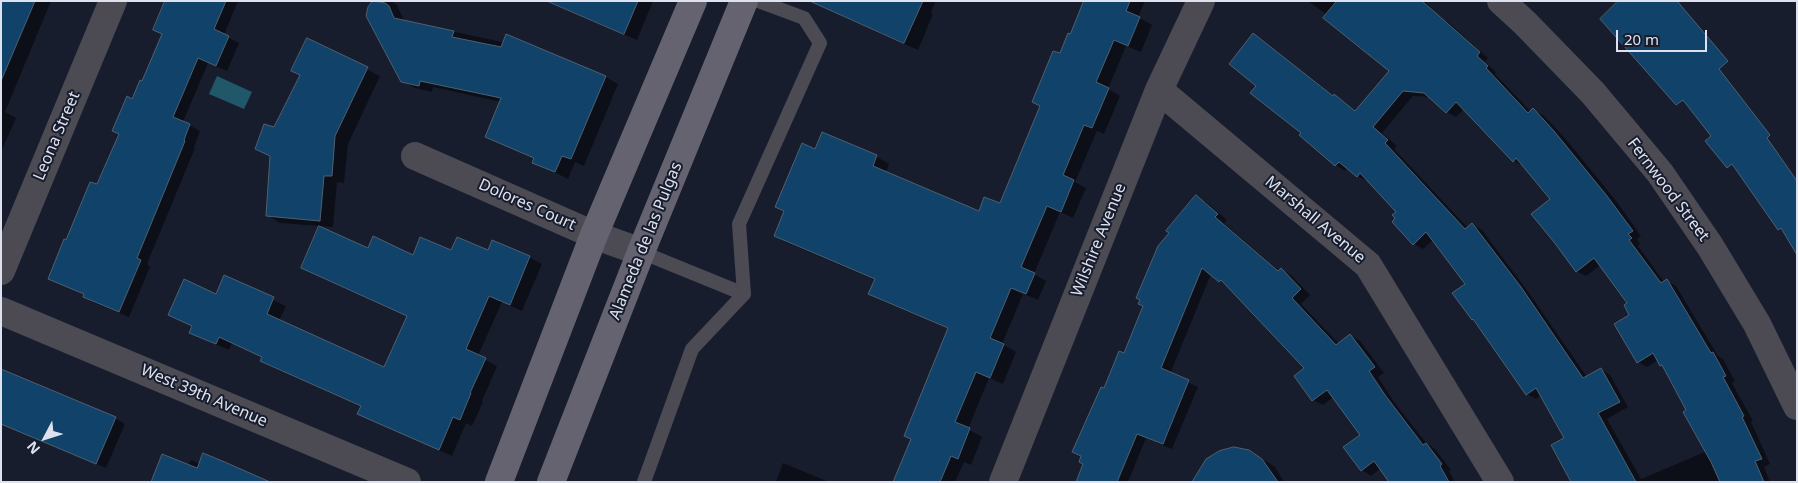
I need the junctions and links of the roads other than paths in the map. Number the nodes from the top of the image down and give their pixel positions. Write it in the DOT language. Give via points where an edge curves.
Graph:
graph roads {
  1 [pos="113,1"];
  2 [pos="693,1"];
  3 [pos="744,1"];
  4 [pos="758,1"];
  5 [pos="1201,1"];
  6 [pos="1501,1"];
  7 [pos="1159,90"];
  8 [pos="415,156"];
  9 [pos="594,235"];
  10 [pos="641,252"];
  11 [pos="1,271"];
  12 [pos="744,294"];
  13 [pos="1,311"];
  14 [pos="1797,406"];
  15 [pos="406,482"];
  16 [pos="499,482"];
  17 [pos="551,482"];
  18 [pos="644,482"];
  19 [pos="1003,482"];
  20 [pos="1500,482"];
  1 -- 11 [label="street, Leona Street"];
  2 -- 9 [label="main road"];
  3 -- 10 [label="main road, Alameda de las Pulgas"];
  4 -- 12 [label="lane" via="804,18 820,43 739,224"];
  5 -- 7 [label="street, Wilshire Avenue"];
  6 -- 14 [label="street, Fernwood Street" via="1593,94 1660,173 1710,246 1752,317"];
  7 -- 19 [label="street, Wilshire Avenue"];
  7 -- 20 [label="street, Marshall Avenue" via="1368,265"];
  8 -- 9 [label="street, Dolores Court"];
  9 -- 10 [label="street, Dolores Court"];
  9 -- 16 [label="main road"];
  10 -- 12 [label="lane"];
  10 -- 17 [label="main road, Alameda de las Pulgas"];
  12 -- 18 [label="lane" via="692,348"];
  13 -- 15 [label="street, West 39th Avenue"];
}
